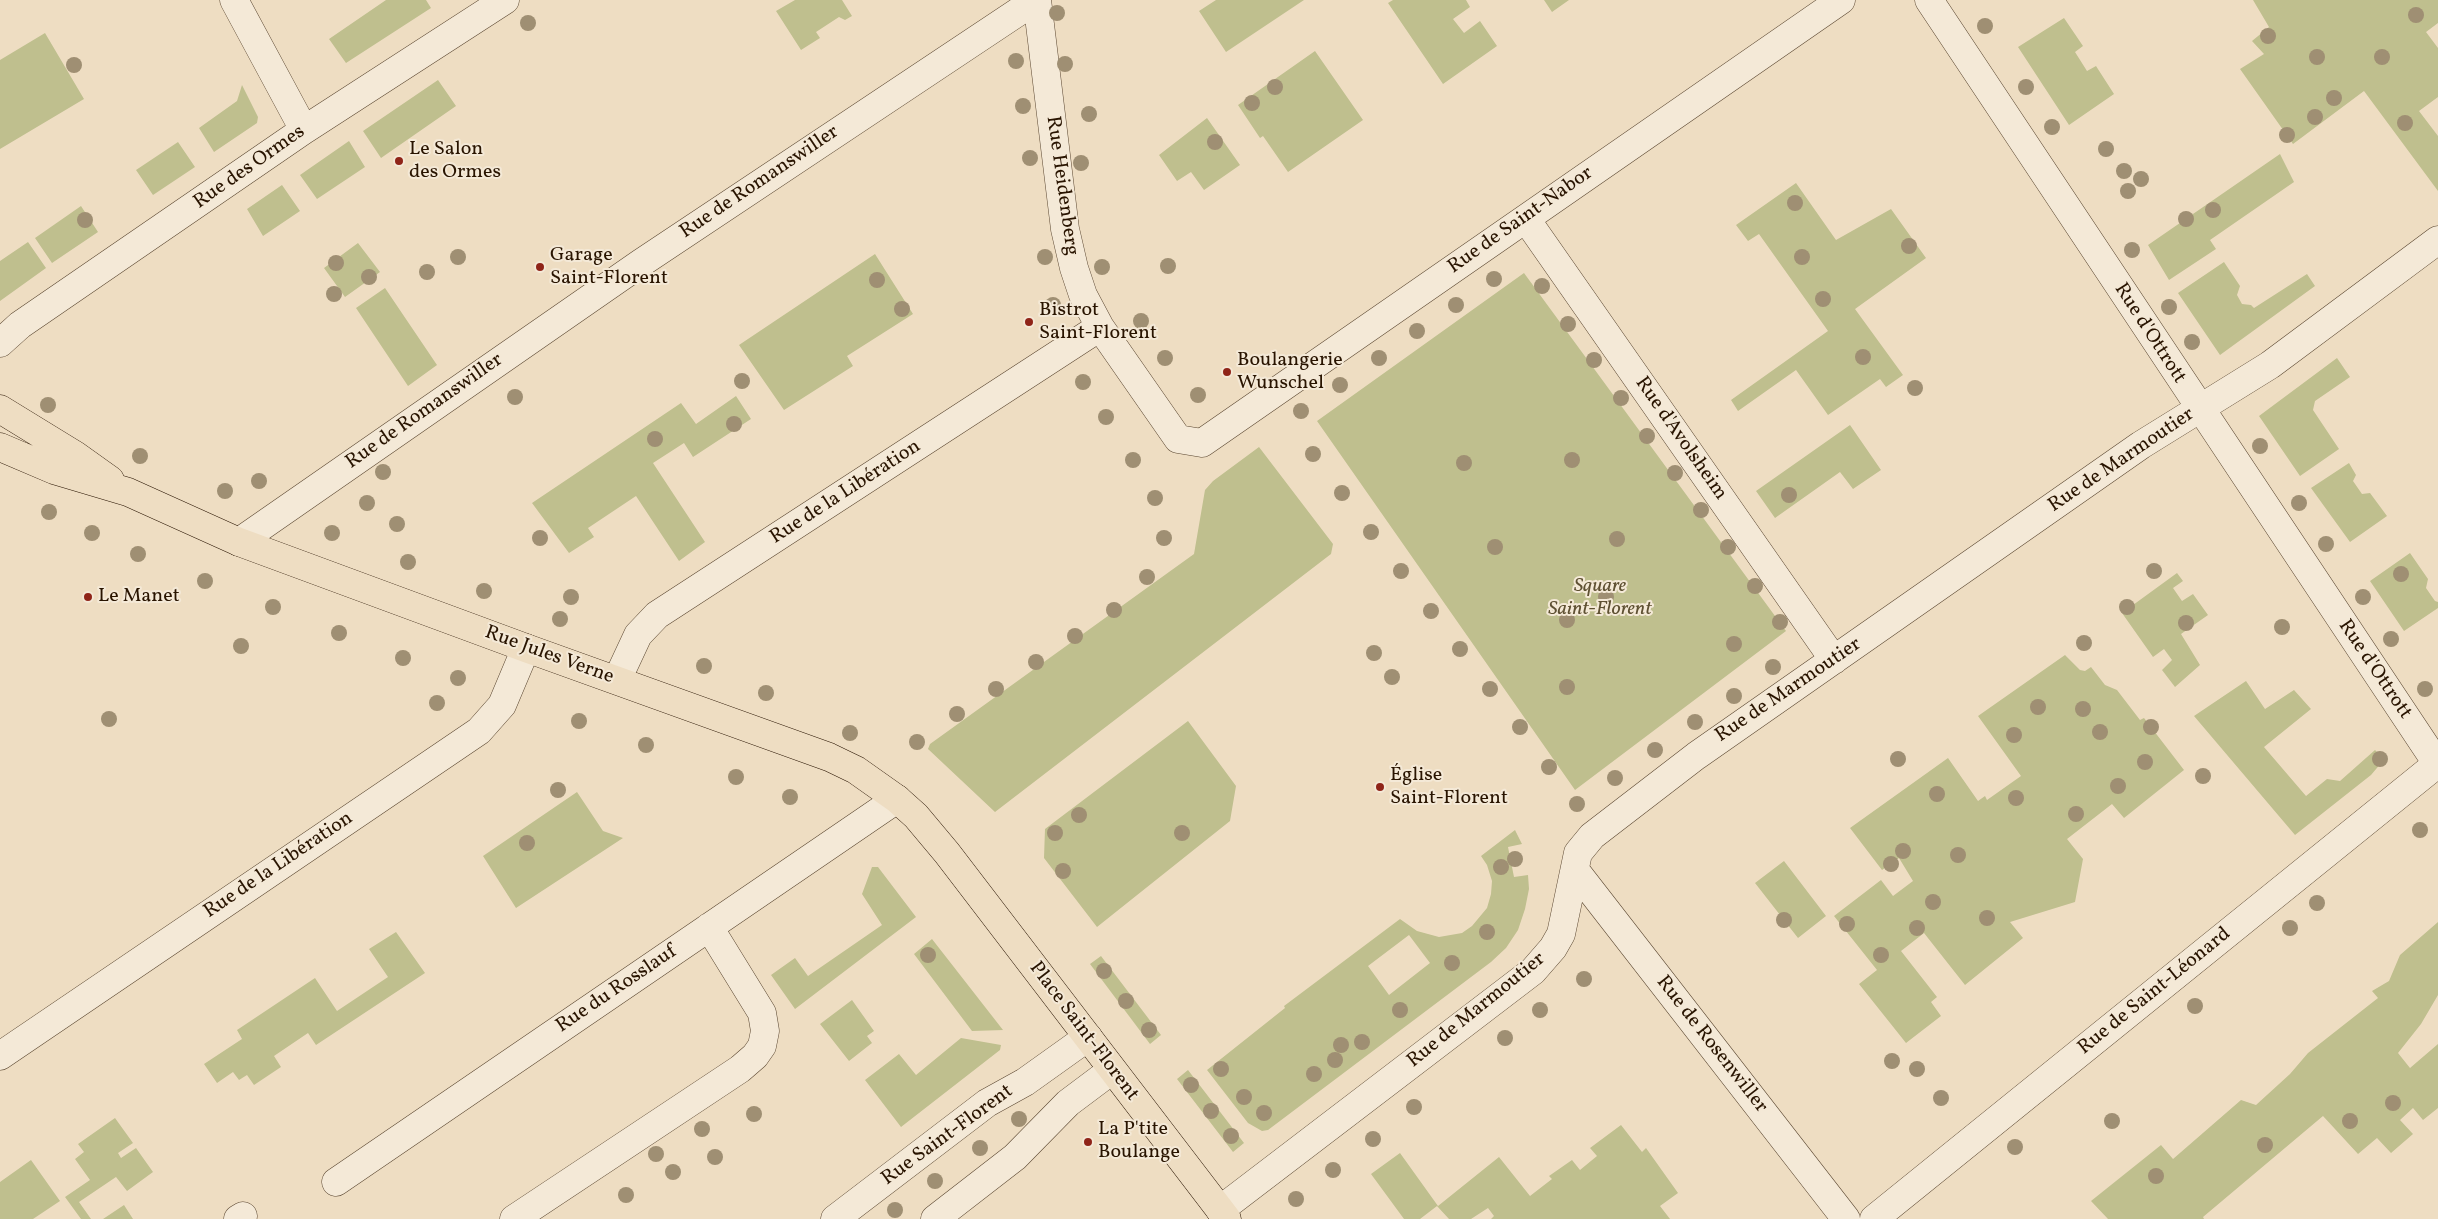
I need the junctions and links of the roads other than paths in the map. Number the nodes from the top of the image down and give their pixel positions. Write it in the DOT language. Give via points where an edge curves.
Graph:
graph roads {
  1 [pos="234,0"];
  2 [pos="505,0"];
  3 [pos="1036,0"];
  4 [pos="1841,0"];
  5 [pos="1929,0"];
  6 [pos="304,130"];
  7 [pos="1526,219"];
  8 [pos="2438,240"];
  9 [pos="1100,328"];
  10 [pos="0,343"];
  11 [pos="0,409"];
  12 [pos="2199,409"];
  13 [pos="1202,443"];
  14 [pos="0,447"];
  15 [pos="128,492"];
  16 [pos="239,542"];
  17 [pos="526,648"];
  18 [pos="1834,660"];
  19 [pos="617,680"];
  20 [pos="2438,765"];
  21 [pos="897,799"];
  22 [pos="947,853"];
  23 [pos="1575,870"];
  24 [pos="710,927"];
  25 [pos="1088,1037"];
  26 [pos="0,1056"];
  27 [pos="1112,1070"];
  28 [pos="336,1182"];
  29 [pos="1223,1215"];
  30 [pos="514,1219"];
  31 [pos="834,1219"];
  32 [pos="935,1219"];
  33 [pos="1846,1219"];
  34 [pos="1874,1219"];
  1 -- 6 [label="street"];
  2 -- 6 [label="street, Rue des Ormes"];
  3 -- 9 [label="street, Rue Heidenberg" via="1065,229 1083,295"];
  3 -- 16 [label="street, Rue de Romanswiller" via="641,263"];
  4 -- 7 [label="street, Rue de Saint-Nabor"];
  5 -- 12 [label="street, Rue d'Ottrott"];
  6 -- 10 [label="street, Rue des Ormes"];
  7 -- 13 [label="street, Rue de Saint-Nabor"];
  7 -- 18 [label="street, Rue d'Avolsheim"];
  8 -- 12 [label="street, Rue de Marmoutier" via="2270,365"];
  9 -- 13 [label="street, Rue Heidenberg" via="1178,438"];
  9 -- 19 [label="street, Rue de la Libération" via="657,615 638,635"];
  11 -- 15 [label="main road, Rue Jules Verne" via="76,455"];
  12 -- 18 [label="street, Rue de Marmoutier" via="2141,445"];
  12 -- 20 [label="street, Rue d'Ottrott"];
  14 -- 15 [label="main road, Rue Jules Verne" via="54,470"];
  15 -- 16 [label="main road, Rue Jules Verne"];
  16 -- 17 [label="main road, Rue Jules Verne"];
  17 -- 19 [label="main road, Rue Jules Verne"];
  17 -- 26 [label="street, Rue de la Libération" via="502,705 479,731"];
  18 -- 23 [label="street, Rue de Marmoutier" via="1696,756 1592,836 1578,853"];
  19 -- 21 [label="main road, Rue Jules Verne" via="830,757 856,770"];
  20 -- 34 [label="street, Rue de Saint-Léonard"];
  21 -- 22 [label="main road, Rue Jules Verne"];
  21 -- 24 [label="street, Rue du Rosslauf"];
  22 -- 25 [label="main road, Place Saint-Florent"];
  23 -- 29 [label="street, Rue de Marmoutier" via="1561,934 1554,948 1533,971"];
  23 -- 33 [label="street, Rue de Rosenwiller"];
  24 -- 28 [label="street, Rue du Rosslauf"];
  24 -- 30 [label="street" via="762,1013 765,1030 762,1046 740,1069"];
  25 -- 27 [label="main road, Place Saint-Florent"];
  25 -- 31 [label="street, Rue Saint-Florent" via="1025,1082 987,1103"];
  27 -- 29 [label="main road, Place Saint-Florent"];
  27 -- 32 [label="street" via="1068,1103 1015,1157"];
}
